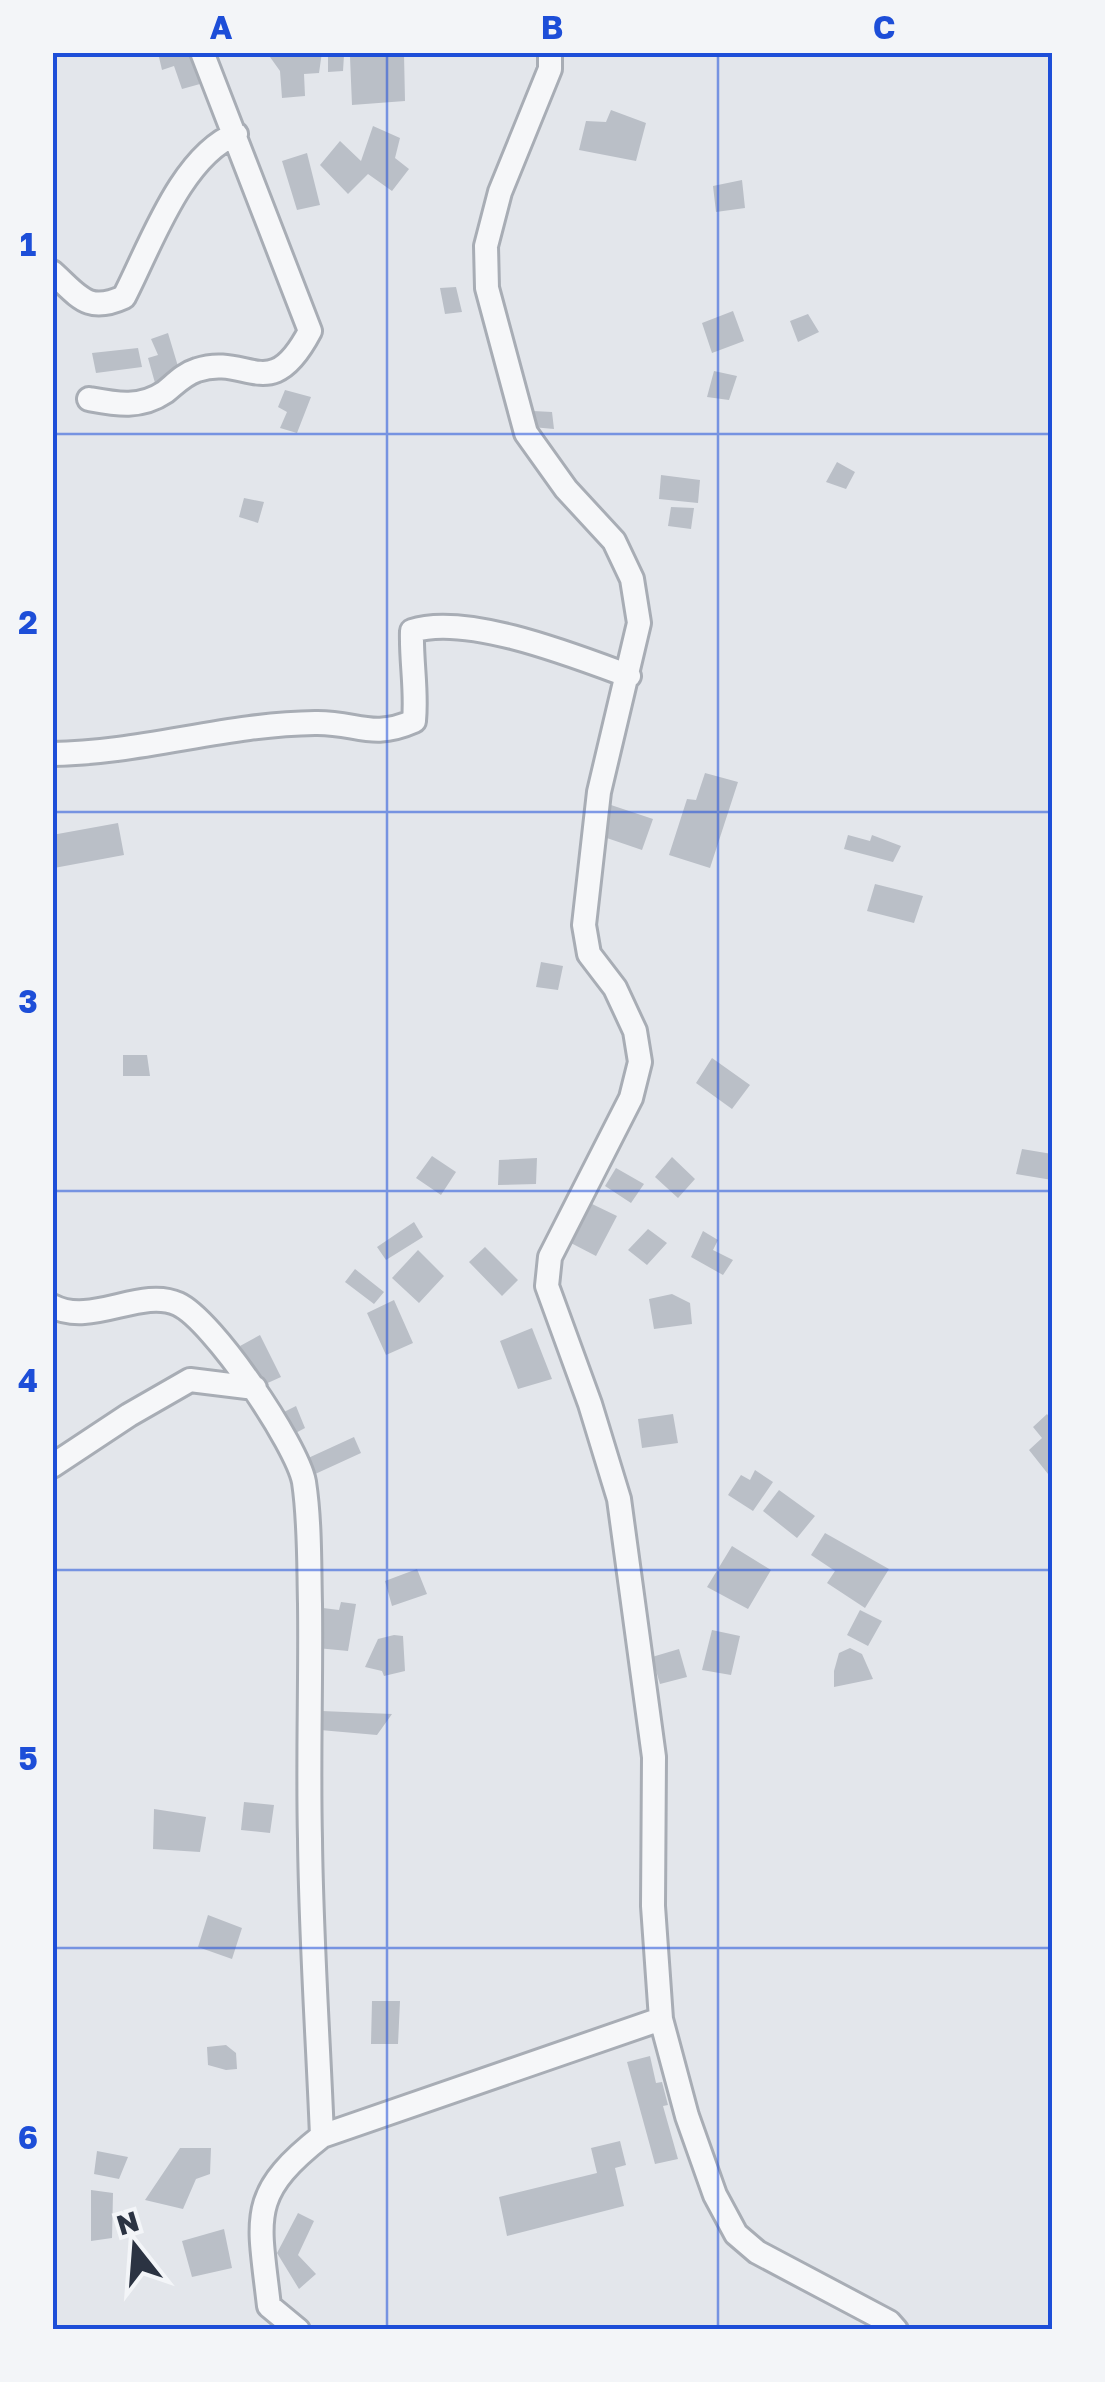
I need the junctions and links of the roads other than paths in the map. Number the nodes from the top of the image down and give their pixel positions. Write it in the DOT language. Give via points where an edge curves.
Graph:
graph roads {
  1 [pos="202,52"];
  2 [pos="550,52"];
  3 [pos="236,134"];
  4 [pos="52,272"];
  5 [pos="89,399"];
  6 [pos="629,676"];
  7 [pos="52,754"];
  8 [pos="52,1306"];
  9 [pos="254,1388"];
  10 [pos="52,1466"];
  11 [pos="661,2019"];
  12 [pos="322,2136"];
  13 [pos="298,2330"];
  14 [pos="896,2330"];
  1 -- 3 [label="street"];
  2 -- 6 [label="street" via="550,69 495,210 486,246 487,288 526,433 614,541 632,579 639,623"];
  3 -- 4 [label="street" via="220,140 189,172 124,297 106,306 89,304"];
  3 -- 5 [label="street" via="310,331 302,347 270,373 209,367 193,370 150,401 127,406"];
  6 -- 7 [label="street" via="559,651 432,625 412,631 414,721 390,732 318,722"];
  6 -- 11 [label="street" via="599,792 584,925 588,954 615,988 635,1030 640,1062 631,1098 550,1257 546,1286 620,1499 654,1756"];
  8 -- 9 [label="street" via="114,1310 144,1299 177,1303 218,1339"];
  9 -- 10 [label="street" via="190,1380"];
  9 -- 12 [label="street" via="303,1478"];
  11 -- 12 [label="street"];
  11 -- 14 [label="street" via="693,2132 736,2234"];
  12 -- 13 [label="street" via="287,2163 265,2196 261,2234 269,2306"];
}
